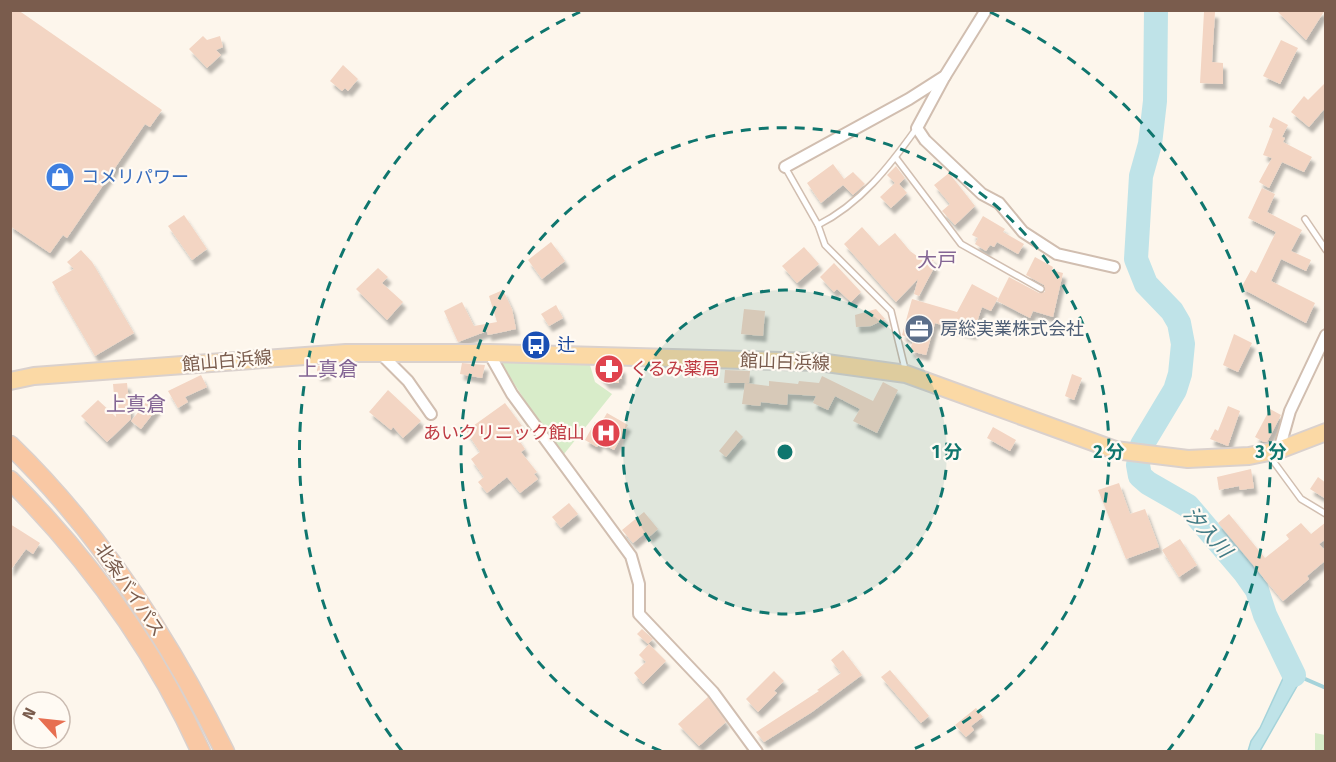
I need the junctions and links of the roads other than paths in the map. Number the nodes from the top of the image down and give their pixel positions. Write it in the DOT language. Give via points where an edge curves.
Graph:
graph roads {
  1 [pos="986,10"];
  2 [pos="945,76"];
  3 [pos="917,128"];
  4 [pos="896,158"];
  5 [pos="785,167"];
  6 [pos="1305,219"];
  7 [pos="818,225"];
  8 [pos="1326,250"];
  9 [pos="1114,267"];
  10 [pos="1041,289"];
  11 [pos="1326,335"];
  12 [pos="380,353"];
  13 [pos="489,354"];
  14 [pos="906,374"];
  15 [pos="10,381"];
  16 [pos="431,414"];
  17 [pos="1326,432"];
  18 [pos="10,445"];
  19 [pos="1273,452"];
  20 [pos="10,480"];
  21 [pos="1326,514"];
  22 [pos="201,752"];
  23 [pos="225,752"];
  24 [pos="757,752"];
  1 -- 2 [label="street"];
  2 -- 3 [label="street"];
  2 -- 5 [label="street"];
  3 -- 4 [label="lane"];
  3 -- 9 [label="street" via="982,194 999,203 1023,232 1057,254"];
  4 -- 7 [label="lane" via="859,198"];
  4 -- 10 [label="lane" via="961,244"];
  5 -- 7 [label="lane"];
  6 -- 8 [label="lane"];
  7 -- 14 [label="lane" via="825,245 891,311"];
  11 -- 19 [label="street"];
  12 -- 13 [label="main road, 館山白浜線"];
  12 -- 15 [label="main road, 館山白浜線" via="244,359"];
  12 -- 16 [label="street" via="408,381"];
  13 -- 14 [label="main road, 館山白浜線" via="819,362"];
  13 -- 24 [label="street" via="512,393 631,556 639,584 639,614 713,692"];
  14 -- 19 [label="main road, 館山白浜線" via="1115,450 1188,459"];
  17 -- 19 [label="main road, 館山白浜線"];
  18 -- 23 [label="highway, 北条バイパス" via="66,502 111,560 191,685"];
  19 -- 21 [label="lane" via="1301,499"];
  20 -- 22 [label="highway, 北条バイパス" via="68,543 118,608 173,696"];
}
